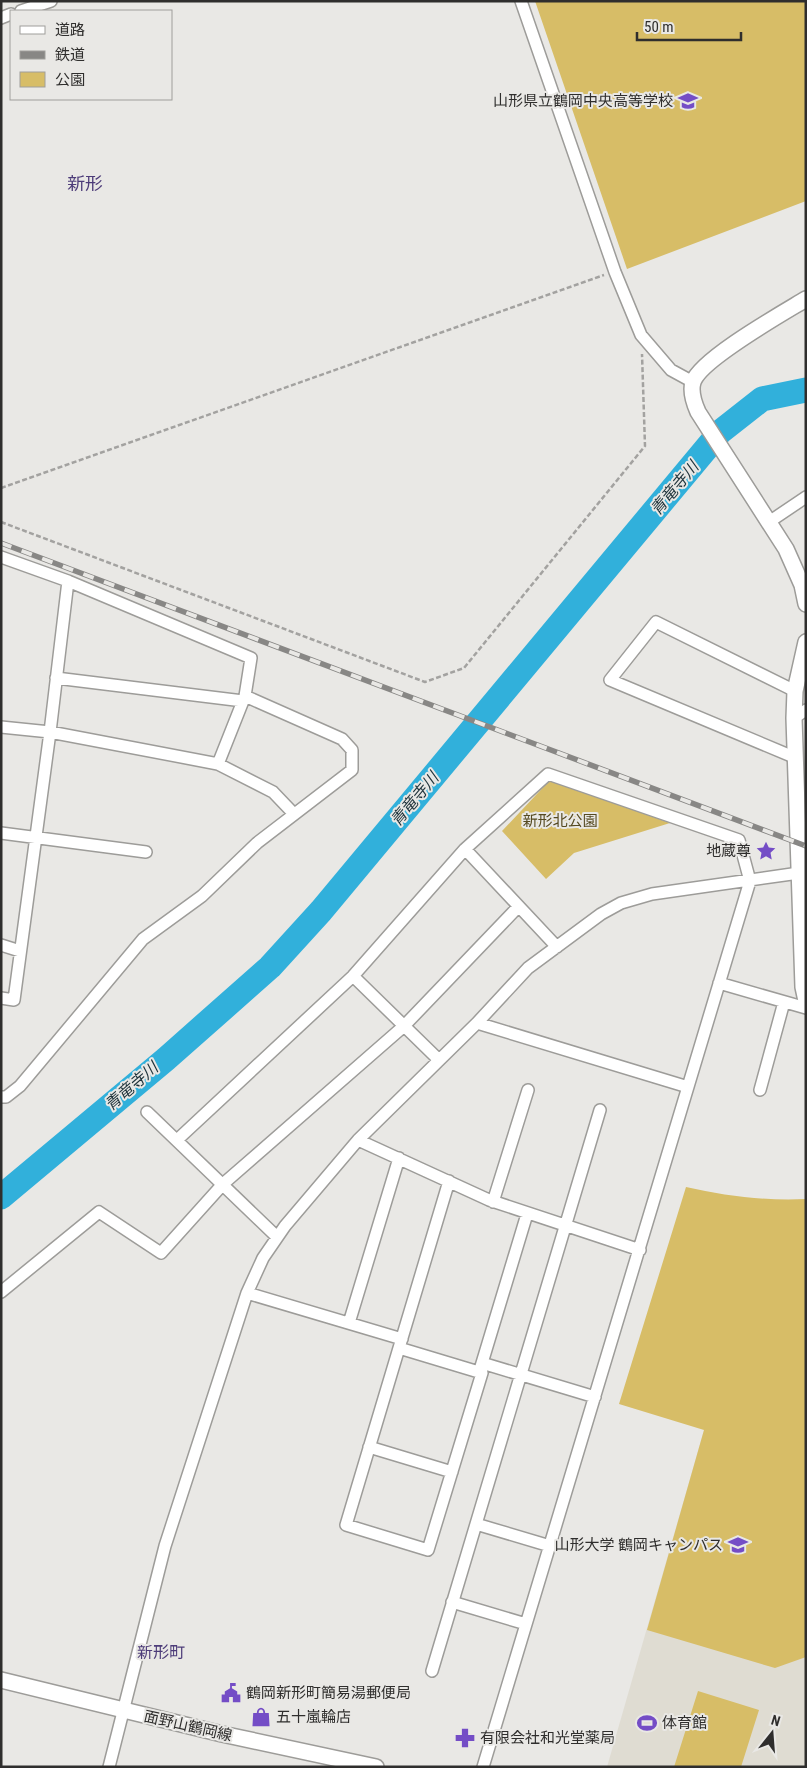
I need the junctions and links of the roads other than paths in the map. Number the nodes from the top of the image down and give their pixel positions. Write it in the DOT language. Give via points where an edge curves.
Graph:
graph roads {
  1 [pos="50,1"];
  2 [pos="521,1"];
  3 [pos="24,10"];
  4 [pos="806,299"];
  5 [pos="693,382"];
  6 [pos="806,497"];
  7 [pos="768,522"];
  8 [pos="1,557"];
  9 [pos="68,581"];
  10 [pos="805,600"];
  11 [pos="806,642"];
  12 [pos="56,678"];
  13 [pos="795,691"];
  14 [pos="244,699"];
  15 [pos="800,714"];
  16 [pos="1,726"];
  17 [pos="50,732"];
  18 [pos="796,758"];
  19 [pos="218,764"];
  20 [pos="294,814"];
  21 [pos="802,828"];
  22 [pos="1,833"];
  23 [pos="35,837"];
  24 [pos="465,850"];
  25 [pos="146,852"];
  26 [pos="799,874"];
  27 [pos="750,880"];
  28 [pos="518,907"];
  29 [pos="803,911"];
  30 [pos="1,945"];
  31 [pos="557,946"];
  32 [pos="20,951"];
  33 [pos="353,976"];
  34 [pos="719,983"];
  35 [pos="1,998"];
  36 [pos="806,1001"];
  37 [pos="784,1002"];
  38 [pos="806,1008"];
  39 [pos="477,1023"];
  40 [pos="404,1026"];
  41 [pos="439,1060"];
  42 [pos="688,1087"];
  43 [pos="528,1090"];
  44 [pos="760,1090"];
  45 [pos="1,1097"];
  46 [pos="600,1110"];
  47 [pos="147,1112"];
  48 [pos="177,1140"];
  49 [pos="358,1140"];
  50 [pos="399,1158"];
  51 [pos="450,1181"];
  52 [pos="223,1184"];
  53 [pos="493,1202"];
  54 [pos="527,1214"];
  55 [pos="566,1225"];
  56 [pos="277,1237"];
  57 [pos="640,1250"];
  58 [pos="1,1292"];
  59 [pos="247,1292"];
  60 [pos="349,1323"];
  61 [pos="400,1344"];
  62 [pos="481,1368"];
  63 [pos="521,1374"];
  64 [pos="595,1397"];
  65 [pos="369,1447"];
  66 [pos="452,1472"];
  67 [pos="476,1524"];
  68 [pos="550,1546"];
  69 [pos="452,1602"];
  70 [pos="526,1624"];
  71 [pos="432,1671"];
  72 [pos="1,1680"];
  73 [pos="123,1710"];
  74 [pos="109,1767"];
  75 [pos="376,1767"];
  76 [pos="483,1767"];
  1 -- 3 [label="street"];
  2 -- 5 [label="street" via="615,272 641,335 671,370"];
  4 -- 5 [label="street" via="703,367"];
  5 -- 7 [label="street" via="693,401"];
  6 -- 7 [label="street"];
  7 -- 10 [label="street" via="786,549"];
  8 -- 9 [label="street"];
  9 -- 12 [label="street"];
  9 -- 14 [label="street" via="251,658"];
  11 -- 13 [label="street"];
  12 -- 14 [label="street"];
  12 -- 17 [label="street"];
  13 -- 15 [label="street"];
  13 -- 18 [label="street" via="656,622 610,680"];
  14 -- 19 [label="street"];
  14 -- 20 [label="street" via="342,739 352,750 352,770"];
  15 -- 18 [label="street"];
  16 -- 17 [label="street"];
  17 -- 19 [label="street"];
  17 -- 23 [label="street"];
  18 -- 21 [label="street"];
  19 -- 20 [label="street" via="273,792"];
  20 -- 45 [label="street" via="256,843 202,896 143,939 20,1086 6,1097"];
  21 -- 26 [label="street"];
  22 -- 23 [label="street"];
  23 -- 25 [label="street"];
  23 -- 32 [label="street"];
  24 -- 27 [label="street" via="548,774 739,840"];
  24 -- 28 [label="street"];
  24 -- 33 [label="street"];
  26 -- 27 [label="street"];
  26 -- 29 [label="street"];
  27 -- 31 [label="street" via="652,894 621,903"];
  27 -- 34 [label="street"];
  28 -- 31 [label="street"];
  28 -- 40 [label="street"];
  29 -- 36 [label="street" via="803,987"];
  30 -- 32 [label="street"];
  31 -- 39 [label="street" via="528,968"];
  32 -- 35 [label="street" via="14,1000"];
  33 -- 40 [label="street"];
  33 -- 48 [label="street"];
  34 -- 37 [label="street"];
  34 -- 42 [label="street"];
  37 -- 38 [label="street"];
  37 -- 44 [label="street"];
  39 -- 41 [label="street"];
  39 -- 42 [label="street"];
  40 -- 41 [label="street"];
  40 -- 52 [label="street"];
  41 -- 49 [label="street"];
  42 -- 57 [label="street"];
  43 -- 53 [label="street"];
  46 -- 55 [label="street"];
  47 -- 48 [label="street"];
  48 -- 52 [label="street"];
  49 -- 50 [label="street"];
  49 -- 56 [label="street"];
  50 -- 51 [label="street"];
  50 -- 60 [label="street"];
  51 -- 53 [label="street"];
  51 -- 61 [label="street"];
  52 -- 56 [label="street"];
  52 -- 58 [label="street" via="161,1253 99,1212"];
  53 -- 54 [label="street"];
  54 -- 55 [label="street"];
  54 -- 62 [label="street"];
  55 -- 57 [label="street"];
  55 -- 63 [label="street"];
  56 -- 59 [label="street"];
  57 -- 64 [label="street"];
  59 -- 60 [label="street"];
  59 -- 73 [label="street" via="165,1546"];
  60 -- 61 [label="street"];
  61 -- 62 [label="street"];
  61 -- 65 [label="street"];
  62 -- 63 [label="street"];
  62 -- 66 [label="street"];
  63 -- 64 [label="street"];
  63 -- 67 [label="street"];
  64 -- 68 [label="street"];
  65 -- 66 [label="street"];
  65 -- 66 [label="street" via="346,1525 428,1550"];
  67 -- 68 [label="street"];
  67 -- 69 [label="street"];
  68 -- 70 [label="street"];
  69 -- 70 [label="street"];
  69 -- 71 [label="street"];
  70 -- 76 [label="street"];
  72 -- 73 [label="street, 面野山鶴岡線"];
  73 -- 74 [label="street"];
  73 -- 75 [label="street, 面野山鶴岡線"];
}
